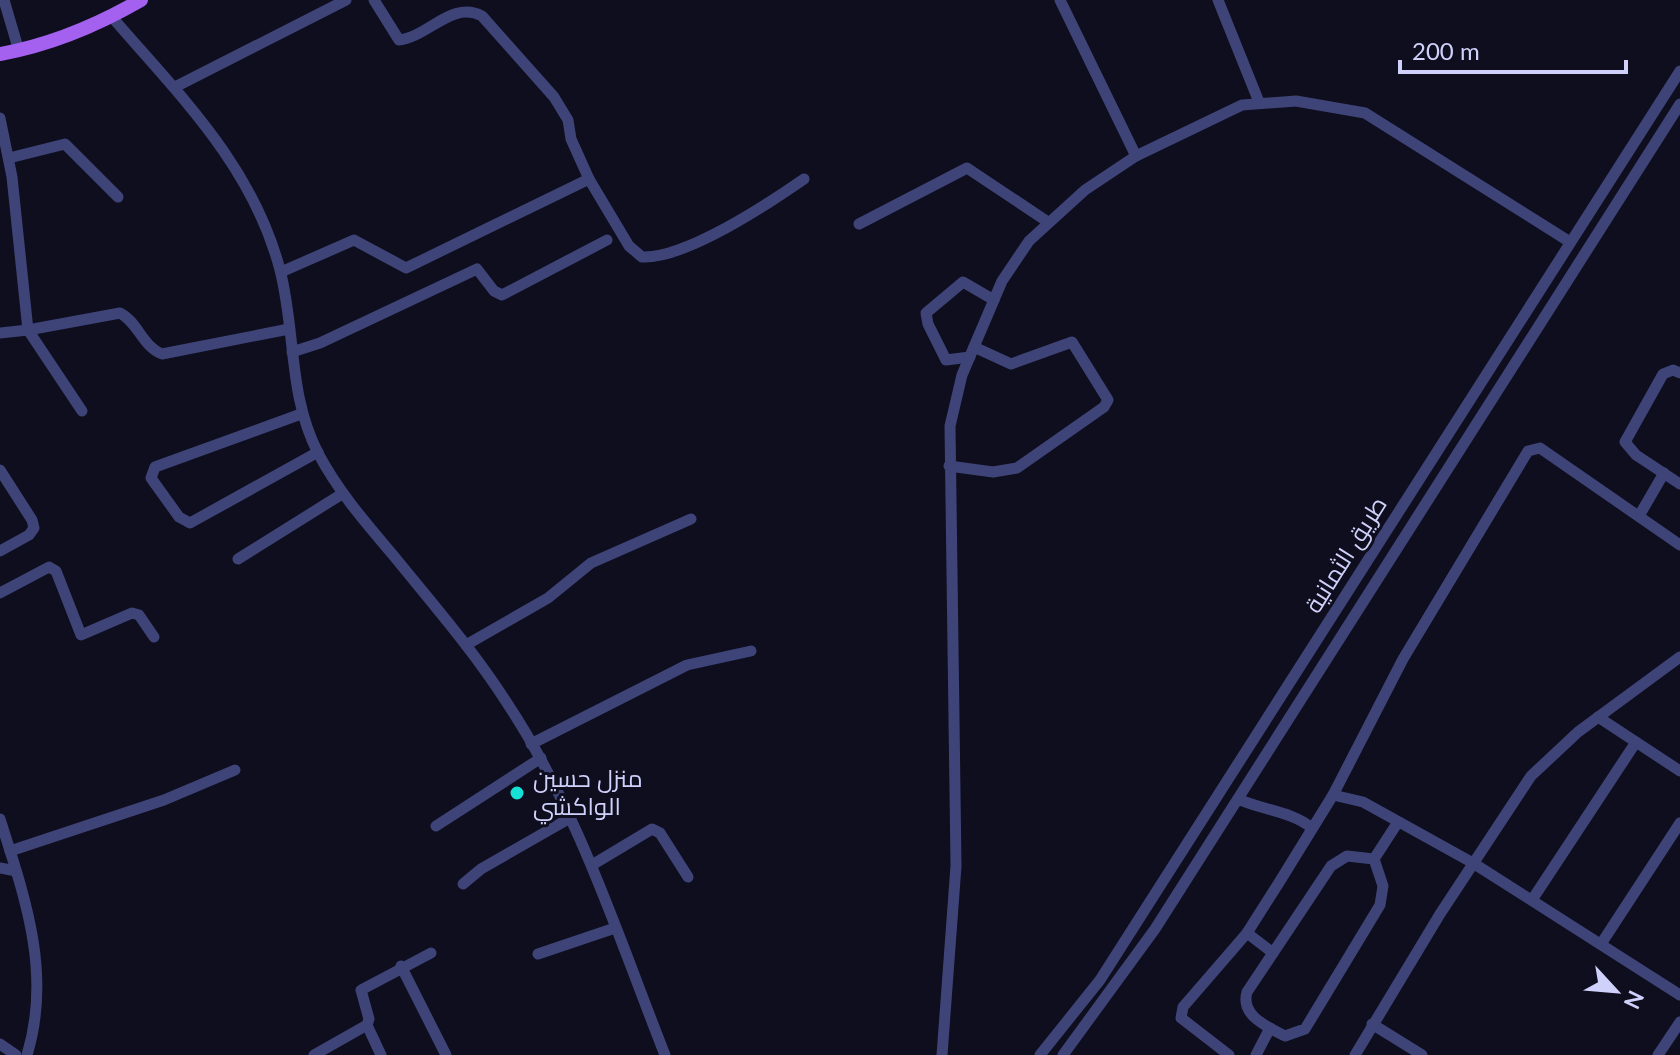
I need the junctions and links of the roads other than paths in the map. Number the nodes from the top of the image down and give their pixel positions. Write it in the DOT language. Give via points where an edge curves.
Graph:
graph roads {
  1 [pos="4,0"];
  2 [pos="141,0"];
  3 [pos="346,0"];
  4 [pos="374,0"];
  5 [pos="1060,0"];
  6 [pos="1218,0"];
  7 [pos="112,17"];
  8 [pos="19,51"];
  9 [pos="0,54"];
  10 [pos="1680,71"];
  11 [pos="175,87"];
  12 [pos="1259,102"];
  13 [pos="1680,104"];
  14 [pos="0,118"];
  15 [pos="1136,156"];
  16 [pos="9,158"];
  17 [pos="589,179"];
  18 [pos="804,179"];
  19 [pos="118,197"];
  20 [pos="1048,222"];
  21 [pos="859,224"];
  22 [pos="607,240"];
  23 [pos="1570,242"];
  24 [pos="281,272"];
  25 [pos="994,300"];
  26 [pos="289,329"];
  27 [pos="28,330"];
  28 [pos="0,333"];
  29 [pos="292,352"];
  30 [pos="972,352"];
  31 [pos="1680,373"];
  32 [pos="82,411"];
  33 [pos="301,414"];
  34 [pos="318,452"];
  35 [pos="949,466"];
  36 [pos="0,470"];
  37 [pos="1664,473"];
  38 [pos="1680,484"];
  39 [pos="342,494"];
  40 [pos="1639,516"];
  41 [pos="691,519"];
  42 [pos="1680,545"];
  43 [pos="0,551"];
  44 [pos="238,559"];
  45 [pos="0,593"];
  46 [pos="154,637"];
  47 [pos="466,645"];
  48 [pos="751,651"];
  49 [pos="1680,657"];
  50 [pos="1598,717"];
  51 [pos="1636,742"];
  52 [pos="531,744"];
  53 [pos="541,758"];
  54 [pos="235,770"];
  55 [pos="1680,771"];
  56 [pos="1333,795"];
  57 [pos="1238,799"];
  58 [pos="570,818"];
  59 [pos="0,819"];
  60 [pos="1398,822"];
  61 [pos="1680,823"];
  62 [pos="436,826"];
  63 [pos="1312,828"];
  64 [pos="7,855"];
  65 [pos="1374,859"];
  66 [pos="1473,863"];
  67 [pos="592,865"];
  68 [pos="0,868"];
  69 [pos="16,871"];
  70 [pos="688,877"];
  71 [pos="463,884"];
  72 [pos="1532,900"];
  73 [pos="615,928"];
  74 [pos="1247,933"];
  75 [pos="1601,944"];
  76 [pos="431,953"];
  77 [pos="1273,953"];
  78 [pos="538,954"];
  79 [pos="401,966"];
  80 [pos="1680,995"];
  81 [pos="1680,1022"];
  82 [pos="1372,1024"];
  83 [pos="367,1025"];
  84 [pos="1270,1028"];
  85 [pos="0,1044"];
  86 [pos="16,1055"];
  87 [pos="27,1055"];
  88 [pos="314,1055"];
  89 [pos="381,1055"];
  90 [pos="446,1055"];
  91 [pos="665,1055"];
  92 [pos="942,1055"];
  93 [pos="1040,1055"];
  94 [pos="1063,1055"];
  95 [pos="1229,1055"];
  96 [pos="1256,1055"];
  97 [pos="1355,1055"];
  98 [pos="1422,1055"];
  99 [pos="1658,1055"];
  1 -- 8 [label="street"];
  2 -- 7 [label="main road"];
  3 -- 11 [label="street"];
  4 -- 17 [label="street" via="399,40 458,10 469,8 482,16 562,110"];
  5 -- 15 [label="street"];
  6 -- 12 [label="street"];
  7 -- 8 [label="main road"];
  7 -- 11 [label="street"];
  8 -- 9 [label="main road"];
  10 -- 23 [label="street, طريق الثمانية"];
  11 -- 24 [label="street" via="244,181"];
  12 -- 15 [label="street"];
  12 -- 23 [label="street" via="1317,103 1365,113"];
  13 -- 57 [label="street"];
  14 -- 16 [label="street"];
  15 -- 20 [label="street"];
  16 -- 19 [label="street" via="65,144"];
  16 -- 27 [label="street"];
  17 -- 18 [label="street" via="629,246 647,257 724,228"];
  17 -- 24 [label="street" via="406,268 357,239"];
  20 -- 21 [label="street" via="967,168"];
  20 -- 25 [label="street" via="1011,266"];
  22 -- 29 [label="street" via="502,295 477,269"];
  23 -- 93 [label="street, طريق الثمانية" via="1100,980"];
  24 -- 26 [label="street"];
  25 -- 30 [label="street"];
  25 -- 30 [label="street" via="963,282 926,313 946,360"];
  26 -- 27 [label="street" via="162,354 151,349 120,313"];
  26 -- 29 [label="street"];
  27 -- 28 [label="street"];
  27 -- 32 [label="street"];
  29 -- 33 [label="street"];
  30 -- 35 [label="street" via="953,411"];
  30 -- 35 [label="street" via="1011,364 1072,342 1108,400 1017,468 993,472"];
  31 -- 37 [label="street" via="1663,374 1625,442"];
  33 -- 34 [label="street"];
  33 -- 34 [label="street" via="155,467 151,478 179,517 190,523"];
  34 -- 39 [label="street"];
  35 -- 92 [label="street" via="956,866"];
  36 -- 43 [label="street" via="34,528"];
  37 -- 38 [label="street"];
  37 -- 40 [label="street"];
  39 -- 44 [label="street"];
  39 -- 47 [label="street"];
  40 -- 42 [label="street"];
  40 -- 56 [label="street" via="1540,448 1528,451 1403,659"];
  41 -- 47 [label="street" via="591,563 548,598"];
  45 -- 46 [label="street" via="49,567 56,571 81,635 132,613"];
  47 -- 52 [label="street"];
  48 -- 52 [label="street" via="687,665"];
  49 -- 50 [label="street"];
  50 -- 51 [label="street"];
  50 -- 66 [label="street" via="1531,776"];
  51 -- 55 [label="street"];
  51 -- 72 [label="street"];
  52 -- 53 [label="street"];
  53 -- 58 [label="street"];
  53 -- 62 [label="street"];
  54 -- 64 [label="street"];
  56 -- 60 [label="street" via="1359,800"];
  56 -- 63 [label="street"];
  57 -- 63 [label="street"];
  57 -- 94 [label="street" via="1133,961"];
  58 -- 67 [label="street"];
  58 -- 71 [label="street"];
  59 -- 64 [label="street"];
  60 -- 65 [label="street"];
  60 -- 66 [label="street"];
  61 -- 75 [label="street"];
  63 -- 74 [label="street"];
  64 -- 69 [label="street"];
  65 -- 77 [label="street" via="1347,856 1331,866"];
  65 -- 84 [label="street" via="1383,886 1375,915 1305,1029 1285,1036"];
  66 -- 72 [label="street"];
  66 -- 82 [label="street"];
  67 -- 70 [label="street" via="652,829"];
  67 -- 73 [label="street"];
  68 -- 69 [label="street"];
  69 -- 87 [label="street" via="40,979"];
  72 -- 75 [label="street"];
  73 -- 78 [label="street"];
  73 -- 91 [label="street"];
  74 -- 77 [label="street"];
  74 -- 95 [label="street" via="1179,1014"];
  75 -- 80 [label="street"];
  76 -- 79 [label="street"];
  77 -- 84 [label="street" via="1245,1000 1251,1015"];
  79 -- 83 [label="street" via="361,990"];
  79 -- 90 [label="street"];
  81 -- 99 [label="street"];
  82 -- 97 [label="street"];
  82 -- 98 [label="street"];
  83 -- 88 [label="street"];
  83 -- 89 [label="street"];
  84 -- 96 [label="street"];
  85 -- 86 [label="street"];
}
